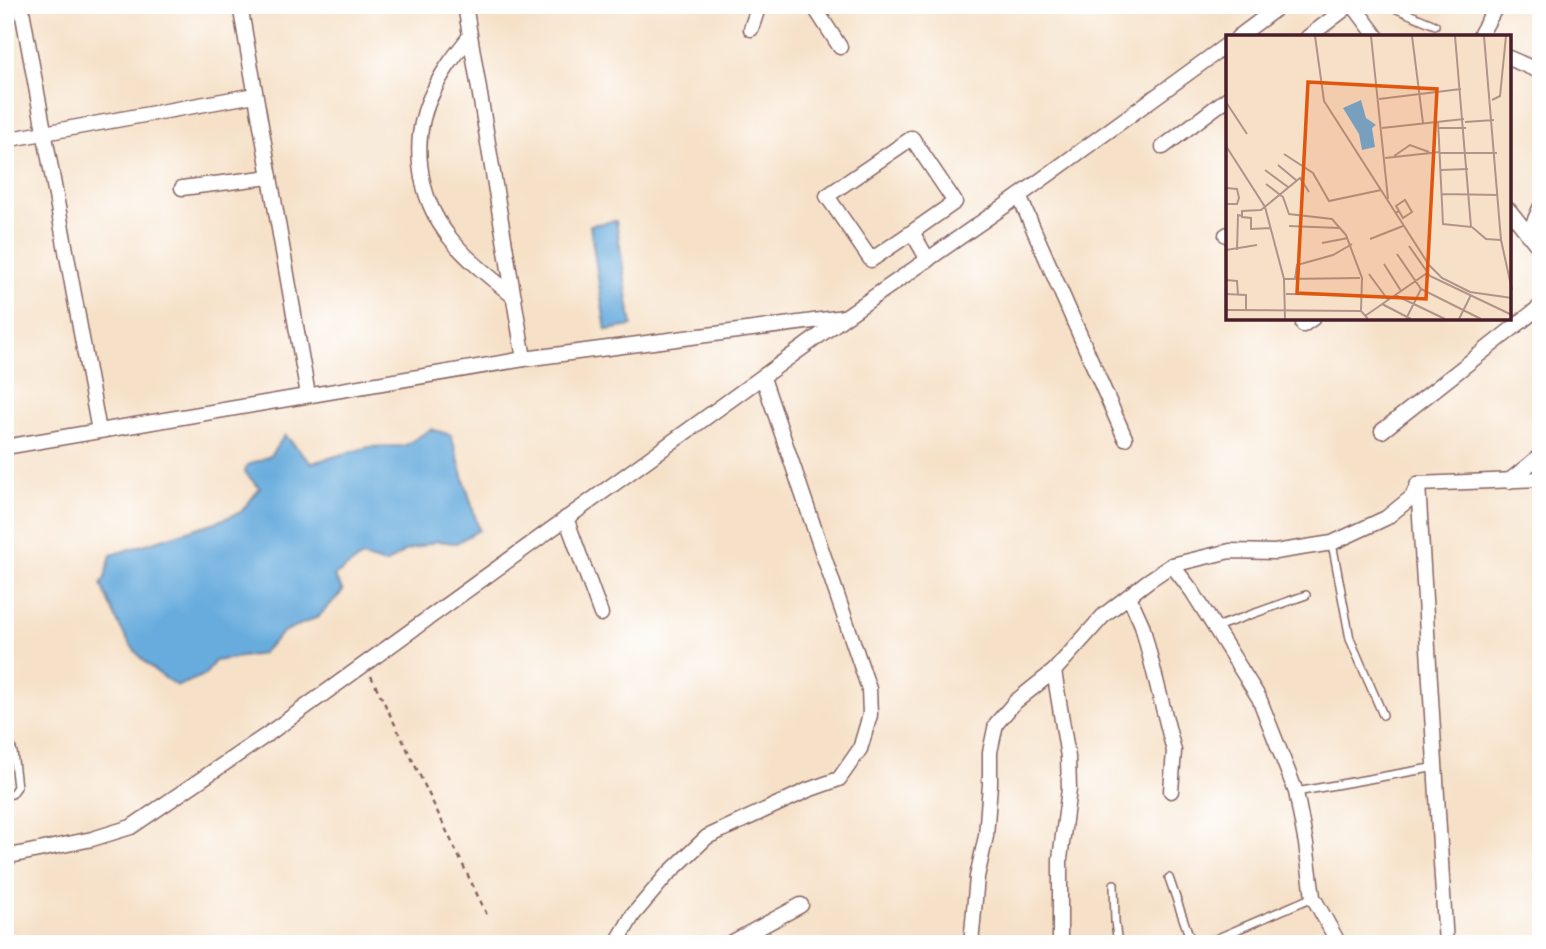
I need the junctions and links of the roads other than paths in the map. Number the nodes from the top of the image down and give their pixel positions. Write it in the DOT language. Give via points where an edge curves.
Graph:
graph roads {
  1 [pos="21,5"];
  2 [pos="240,5"];
  3 [pos="465,5"];
  4 [pos="759,5"];
  5 [pos="813,5"];
  6 [pos="1281,5"];
  7 [pos="1351,5"];
  8 [pos="1387,5"];
  9 [pos="1497,5"];
  10 [pos="1435,25"];
  11 [pos="751,29"];
  12 [pos="1241,35"];
  13 [pos="1311,35"];
  14 [pos="1375,35"];
  15 [pos="1480,35"];
  16 [pos="470,36"];
  17 [pos="1226,45"];
  18 [pos="840,47"];
  19 [pos="1511,59"];
  20 [pos="1541,72"];
  21 [pos="255,95"];
  22 [pos="1226,99"];
  23 [pos="45,134"];
  24 [pos="5,141"];
  25 [pos="1163,147"];
  26 [pos="270,177"];
  27 [pos="182,188"];
  28 [pos="1019,196"];
  29 [pos="1541,206"];
  30 [pos="1511,213"];
  31 [pos="912,232"];
  32 [pos="1528,235"];
  33 [pos="1541,250"];
  34 [pos="928,260"];
  35 [pos="514,297"];
  36 [pos="1541,306"];
  37 [pos="845,317"];
  38 [pos="524,359"];
  39 [pos="762,378"];
  40 [pos="308,395"];
  41 [pos="99,431"];
  42 [pos="1382,431"];
  43 [pos="1125,438"];
  44 [pos="5,447"];
  45 [pos="1541,455"];
  46 [pos="1541,480"];
  47 [pos="1509,481"];
  48 [pos="1418,484"];
  49 [pos="566,518"];
  50 [pos="1332,543"];
  51 [pos="1172,565"];
  52 [pos="1306,595"];
  53 [pos="1129,596"];
  54 [pos="601,614"];
  55 [pos="1216,627"];
  56 [pos="1054,671"];
  57 [pos="1383,715"];
  58 [pos="5,730"];
  59 [pos="1436,767"];
  60 [pos="1171,791"];
  61 [pos="1296,792"];
  62 [pos="5,796"];
  63 [pos="5,857"];
  64 [pos="1169,878"];
  65 [pos="1114,884"];
  66 [pos="1313,897"];
  67 [pos="801,905"];
  68 [pos="616,944"];
  69 [pos="729,944"];
  70 [pos="971,944"];
  71 [pos="1060,944"];
  72 [pos="1118,944"];
  73 [pos="1192,944"];
  74 [pos="1204,944"];
  75 [pos="1339,944"];
  76 [pos="1446,944"];
  1 -- 23 [label="street"];
  2 -- 21 [label="street"];
  3 -- 16 [label="street"];
  4 -- 11 [label="street"];
  5 -- 18 [label="street"];
  6 -- 12 [label="street"];
  7 -- 13 [label="street"];
  7 -- 14 [label="street"];
  8 -- 10 [label="lane"];
  9 -- 15 [label="street"];
  16 -- 35 [label="street"];
  16 -- 35 [label="street" via="428,102 420,144 422,179 432,209 449,236"];
  17 -- 28 [label="street"];
  19 -- 20 [label="street"];
  21 -- 23 [label="street"];
  21 -- 26 [label="street"];
  22 -- 25 [label="street"];
  23 -- 24 [label="street"];
  23 -- 41 [label="street"];
  26 -- 27 [label="street"];
  26 -- 40 [label="street"];
  28 -- 34 [label="street"];
  28 -- 43 [label="street"];
  29 -- 32 [label="street"];
  30 -- 32 [label="street"];
  31 -- 31 [label="street" via="955,202 912,138 827,197 871,260"];
  31 -- 34 [label="street"];
  32 -- 33 [label="street"];
  34 -- 37 [label="street"];
  35 -- 38 [label="street"];
  36 -- 42 [label="street"];
  37 -- 38 [label="street"];
  37 -- 39 [label="street"];
  38 -- 40 [label="street"];
  39 -- 49 [label="street"];
  39 -- 68 [label="street" via="869,690 870,715 860,749 839,779 707,837 633,915"];
  40 -- 41 [label="street"];
  41 -- 44 [label="street"];
  45 -- 47 [label="street"];
  46 -- 47 [label="street"];
  47 -- 48 [label="street"];
  48 -- 50 [label="street" via="1412,497 1386,518"];
  48 -- 59 [label="street"];
  49 -- 54 [label="street"];
  49 -- 63 [label="street" via="268,734 131,827"];
  50 -- 51 [label="street" via="1275,552 1230,551"];
  50 -- 57 [label="lane" via="1350,639"];
  51 -- 53 [label="street"];
  51 -- 55 [label="street"];
  52 -- 55 [label="lane"];
  53 -- 56 [label="street" via="1104,615"];
  53 -- 60 [label="street" via="1142,625 1174,751"];
  55 -- 61 [label="street" via="1259,698"];
  56 -- 70 [label="street" via="996,724"];
  56 -- 71 [label="street" via="1069,789 1060,859"];
  58 -- 62 [label="lane" via="18,787"];
  59 -- 61 [label="lane"];
  59 -- 76 [label="street"];
  61 -- 66 [label="street"];
  64 -- 73 [label="lane"];
  65 -- 72 [label="lane"];
  66 -- 74 [label="lane"];
  66 -- 75 [label="street"];
  67 -- 69 [label="street"];
}
